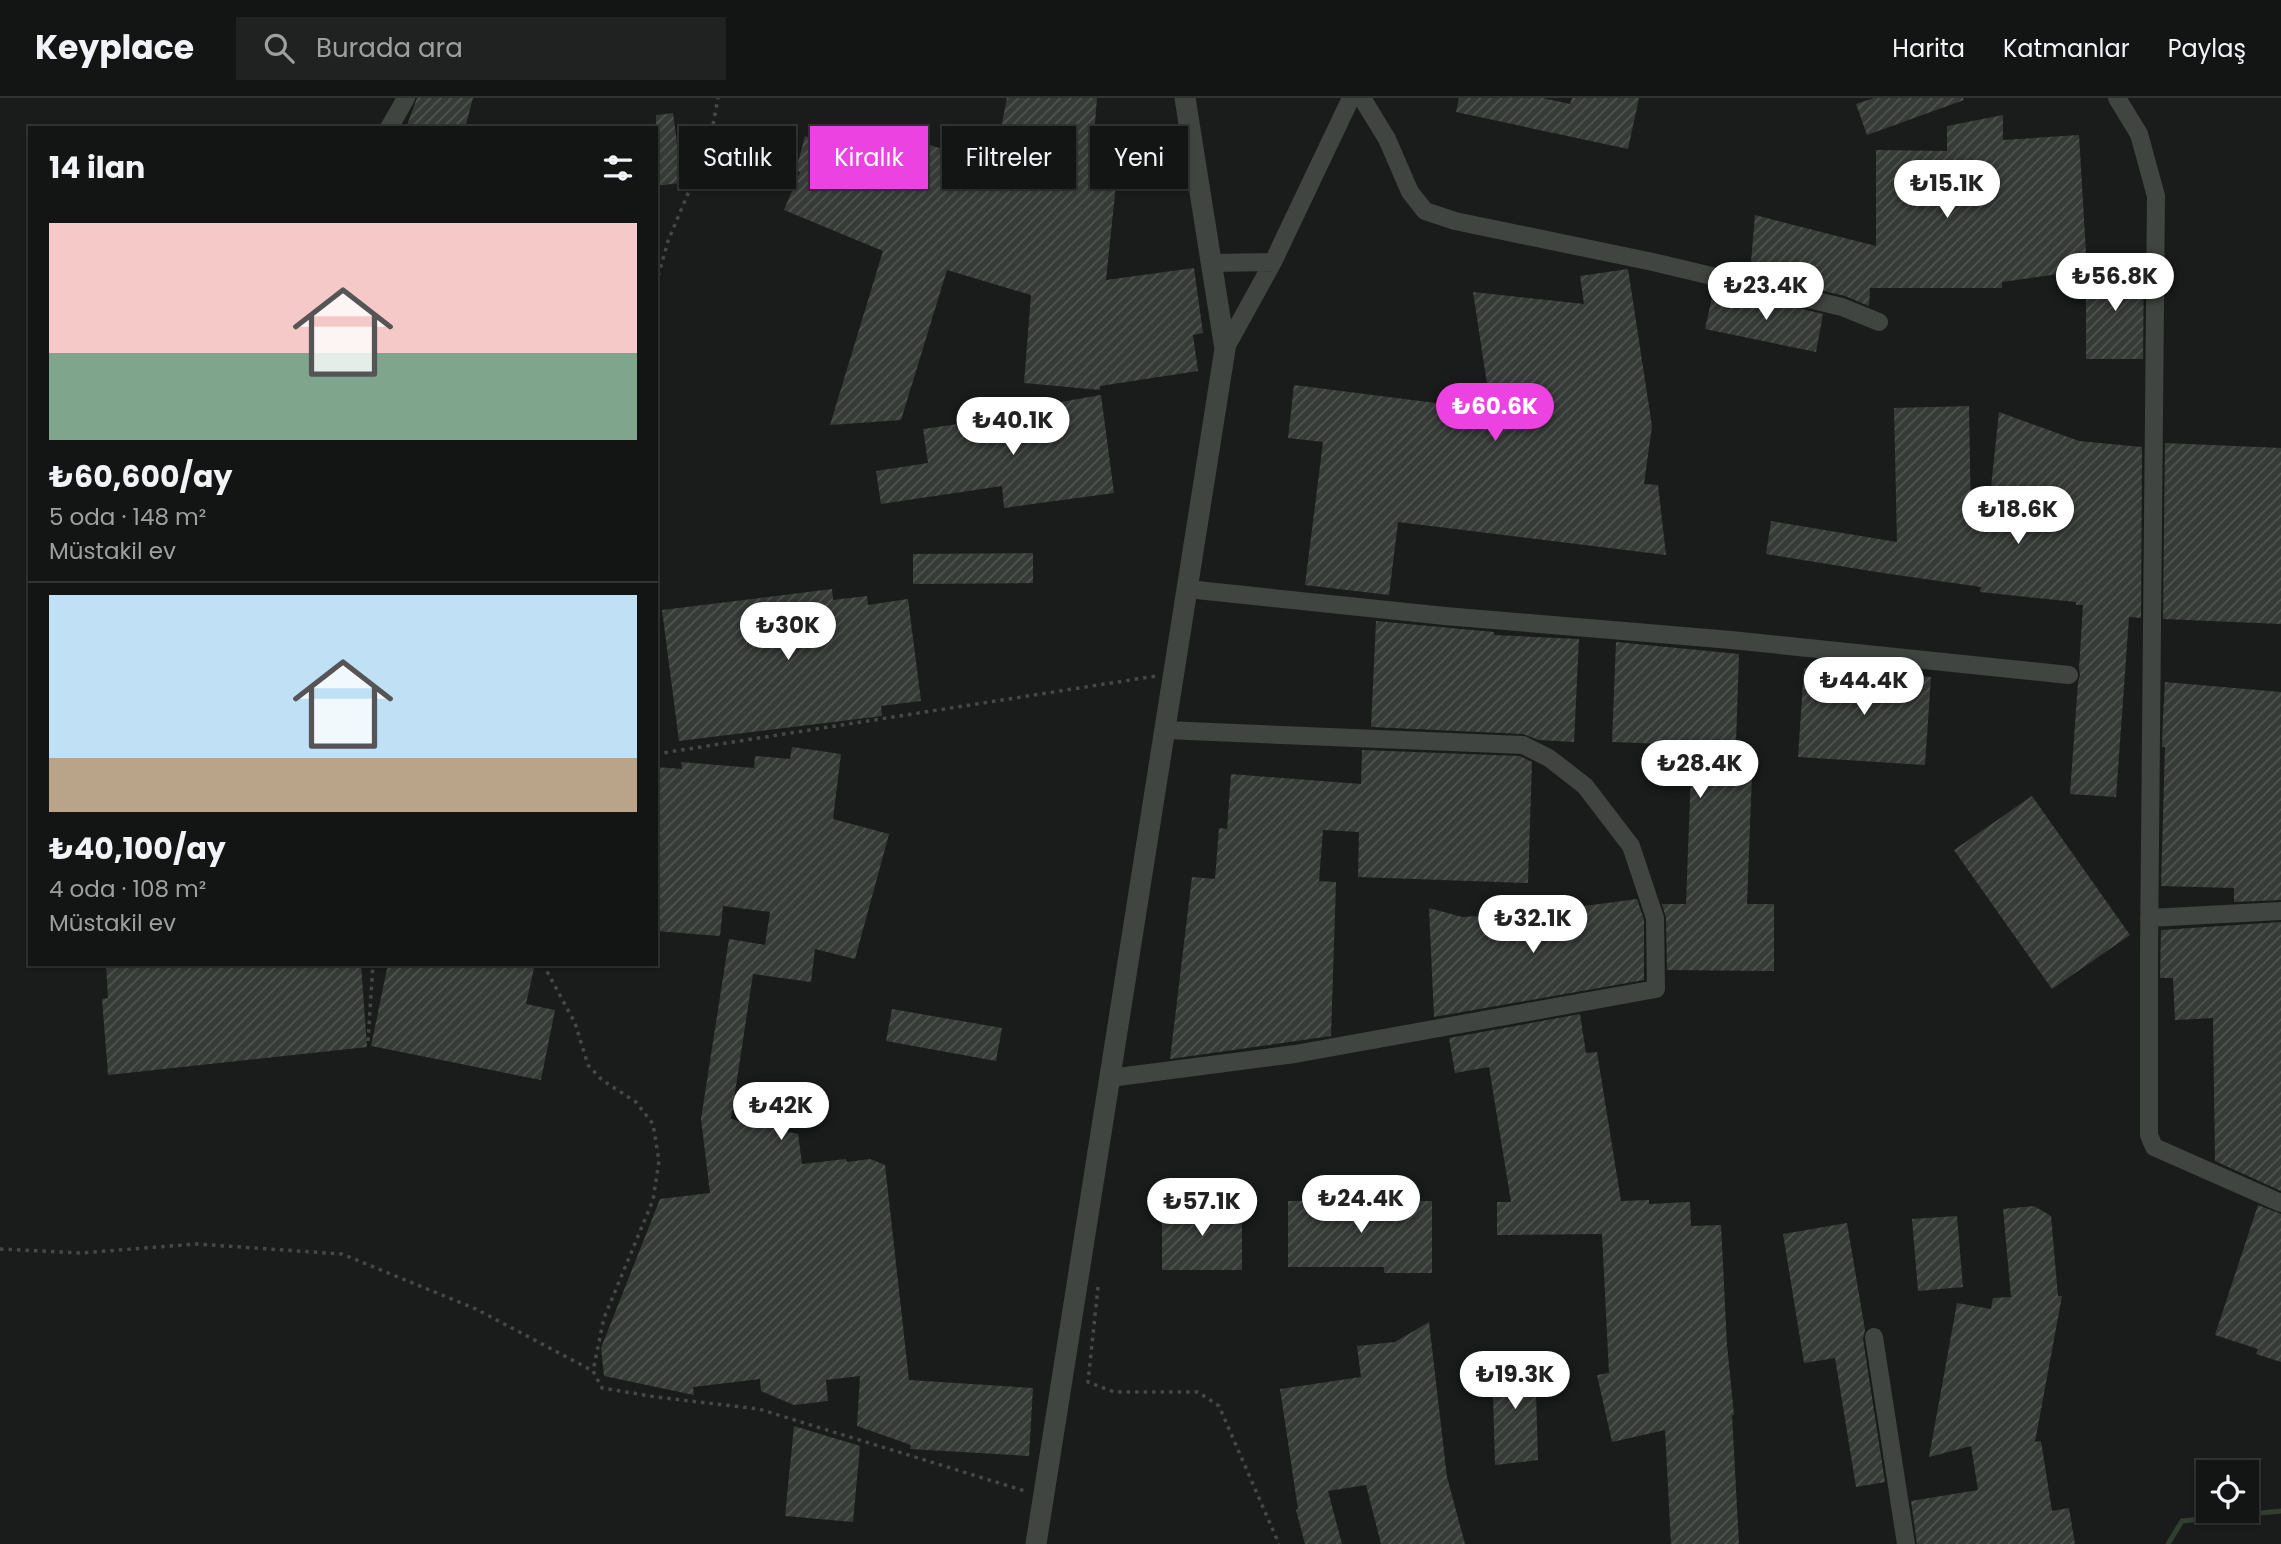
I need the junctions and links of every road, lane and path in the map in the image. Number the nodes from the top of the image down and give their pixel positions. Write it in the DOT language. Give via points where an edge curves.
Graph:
graph roads {
  1 [pos="406,98"];
  2 [pos="718,98"];
  3 [pos="1185,98"];
  4 [pos="1351,98"];
  5 [pos="1362,98"];
  6 [pos="2117,98"];
  7 [pos="389,126"];
  8 [pos="1273,262"];
  9 [pos="1212,263"];
  10 [pos="658,277"];
  11 [pos="1879,322"];
  12 [pos="1225,349"];
  13 [pos="1187,589"];
  14 [pos="1174,673"];
  15 [pos="2069,675"];
  16 [pos="1165,730"];
  17 [pos="658,754"];
  18 [pos="2281,911"];
  19 [pos="2149,918"];
  20 [pos="373,966"];
  21 [pos="544,966"];
  22 [pos="368,1041"];
  23 [pos="1110,1078"];
  24 [pos="2281,1203"];
  25 [pos="0,1249"];
  26 [pos="1098,1286"];
  27 [pos="1874,1338"];
  28 [pos="593,1371"];
  29 [pos="1043,1496"];
  30 [pos="1040,1543"];
  31 [pos="1279,1544"];
  32 [pos="1906,1544"];
  1 -- 7 [label="street"];
  2 -- 10 [label="path" via="710,141"];
  3 -- 9 [label="street"];
  4 -- 8 [label="street"];
  5 -- 11 [label="street" via="1424,211 1842,307"];
  6 -- 19 [label="street" via="2139,134 2156,196"];
  8 -- 9 [label="street"];
  8 -- 12 [label="street"];
  9 -- 12 [label="street"];
  12 -- 13 [label="street"];
  13 -- 14 [label="street"];
  13 -- 15 [label="street"];
  14 -- 16 [label="street"];
  14 -- 17 [label="path"];
  16 -- 23 [label="street"];
  16 -- 23 [label="street" via="1523,745 1549,758 1585,786 1631,846 1655,918 1656,989 1295,1054"];
  18 -- 19 [label="street"];
  19 -- 24 [label="street" via="2149,1135 2154,1147"];
  20 -- 22 [label="path"];
  21 -- 28 [label="path" via="575,1023 588,1065 636,1102 653,1124 659,1161 653,1200 604,1318"];
  23 -- 29 [label="street"];
  25 -- 28 [label="path" via="81,1252 196,1244 342,1254 476,1309"];
  26 -- 31 [label="path" via="1088,1382 1114,1392 1198,1392 1219,1406"];
  27 -- 32 [label="street"];
  28 -- 29 [label="path" via="601,1388 759,1409"];
  29 -- 30 [label="street"];
}
